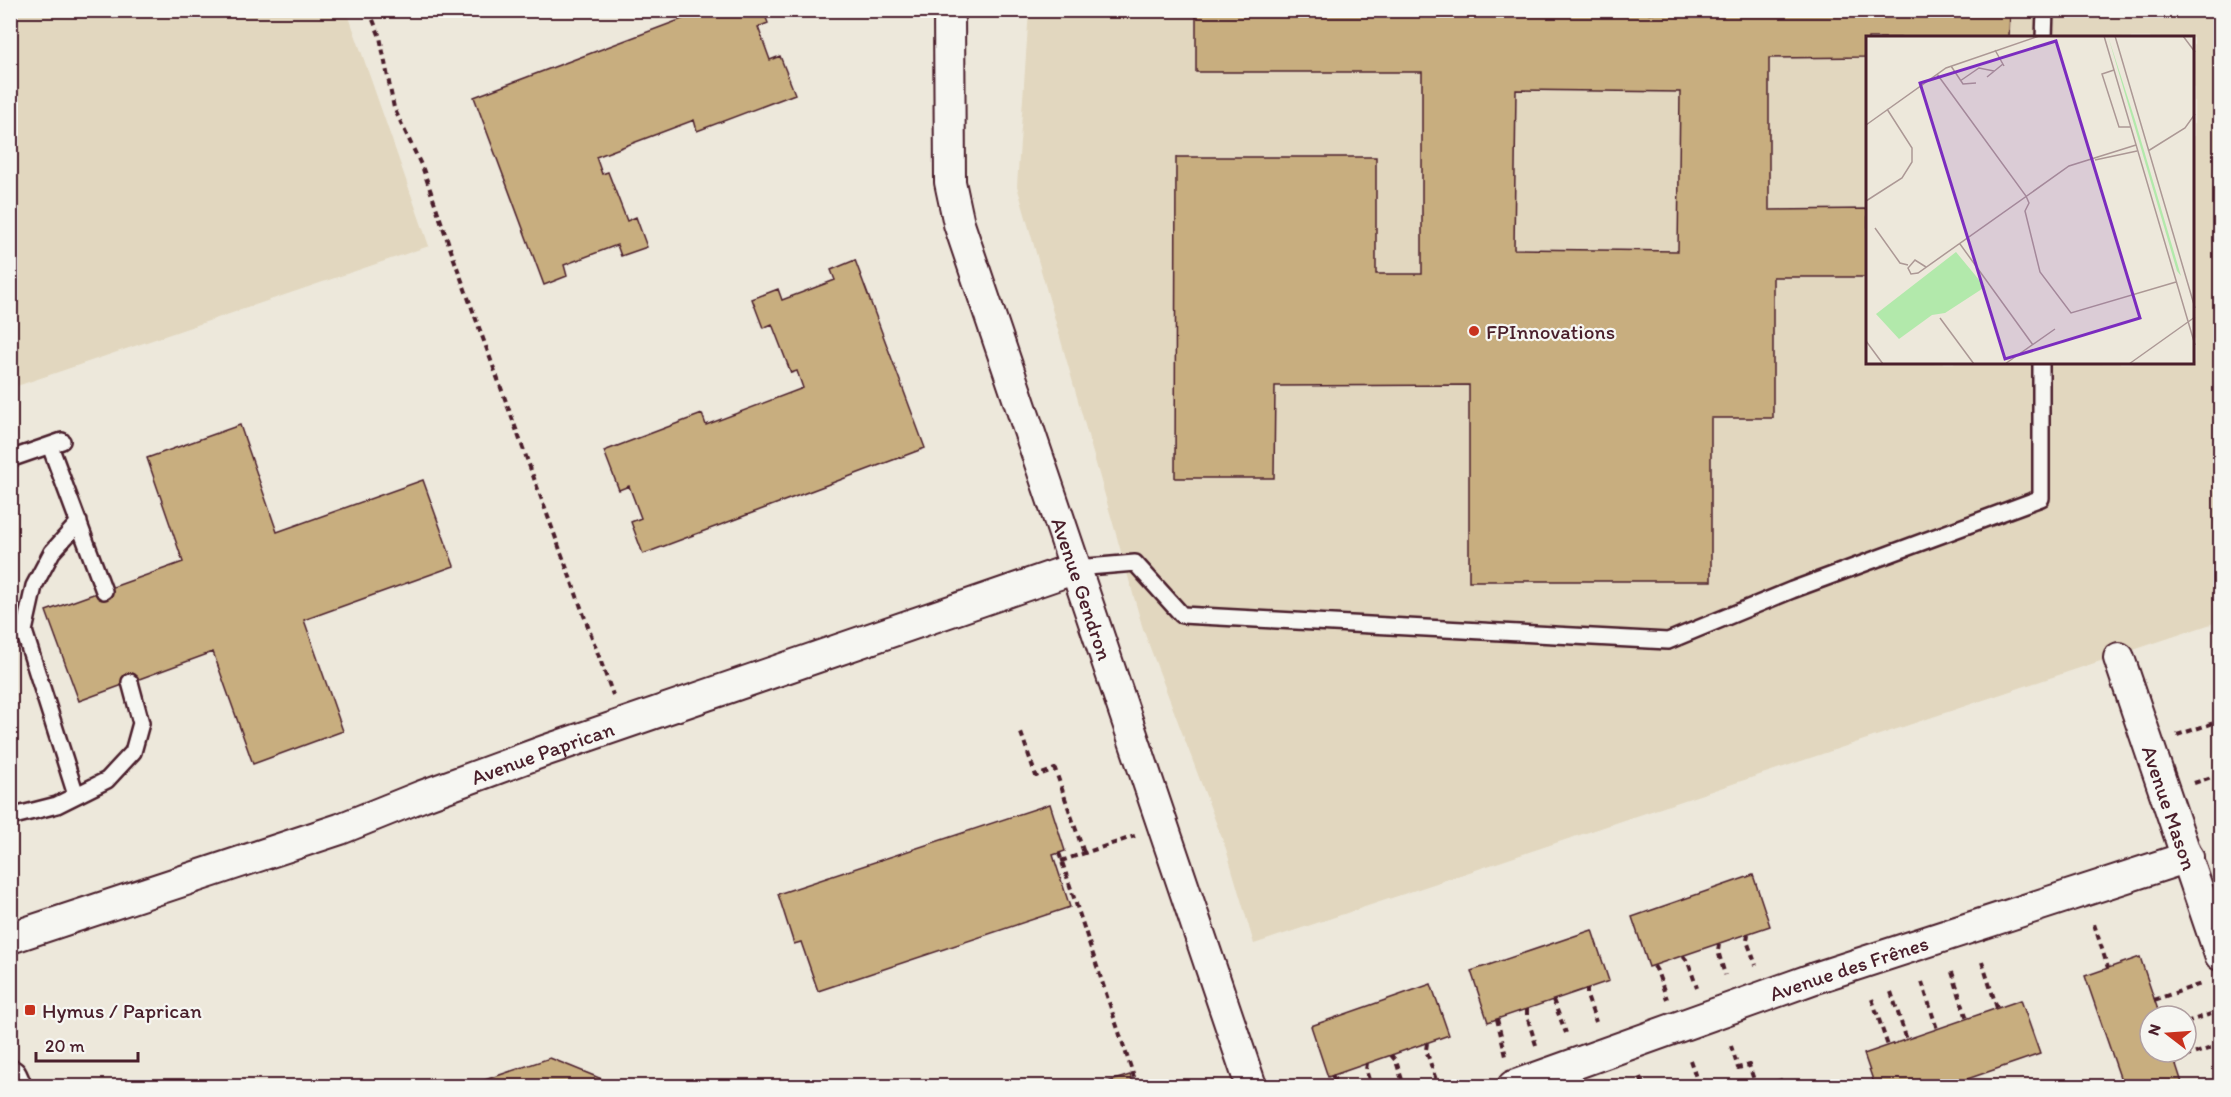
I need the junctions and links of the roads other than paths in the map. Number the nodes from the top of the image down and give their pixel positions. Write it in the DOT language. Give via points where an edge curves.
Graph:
graph roads {
  1 [pos="949,10"];
  2 [pos="963,10"];
  3 [pos="2044,10"];
  4 [pos="2044,36"];
  5 [pos="951,85"];
  6 [pos="2041,364"];
  7 [pos="10,459"];
  8 [pos="79,522"];
  9 [pos="1076,568"];
  10 [pos="104,591"];
  11 [pos="2119,658"];
  12 [pos="130,682"];
  13 [pos="76,795"];
  14 [pos="10,817"];
  15 [pos="2188,857"];
  16 [pos="10,938"];
  17 [pos="2220,955"];
  18 [pos="1511,1075"];
  19 [pos="10,1077"];
  20 [pos="14,1086"];
  21 [pos="1251,1086"];
  1 -- 5 [label="street, Avenue Gendron"];
  2 -- 5 [label="street, Avenue Gendron"];
  3 -- 4 [label="lane"];
  5 -- 9 [label="street, Avenue Gendron" via="950,182 959,224"];
  6 -- 9 [label="lane" via="2041,498 1668,640 1182,615 1135,563"];
  7 -- 8 [label="lane" via="56,443"];
  8 -- 10 [label="lane"];
  8 -- 13 [label="lane" via="51,552 34,586 24,631"];
  9 -- 16 [label="street, Avenue Paprican" via="547,750 340,830"];
  9 -- 21 [label="street, Avenue Gendron"];
  11 -- 15 [label="street, Avenue Mason"];
  12 -- 13 [label="lane" via="141,723 133,752 107,780"];
  13 -- 14 [label="lane"];
  15 -- 17 [label="street, Avenue Mason"];
  15 -- 18 [label="street, Avenue des Frênes"];
  19 -- 20 [label="street"];
}
